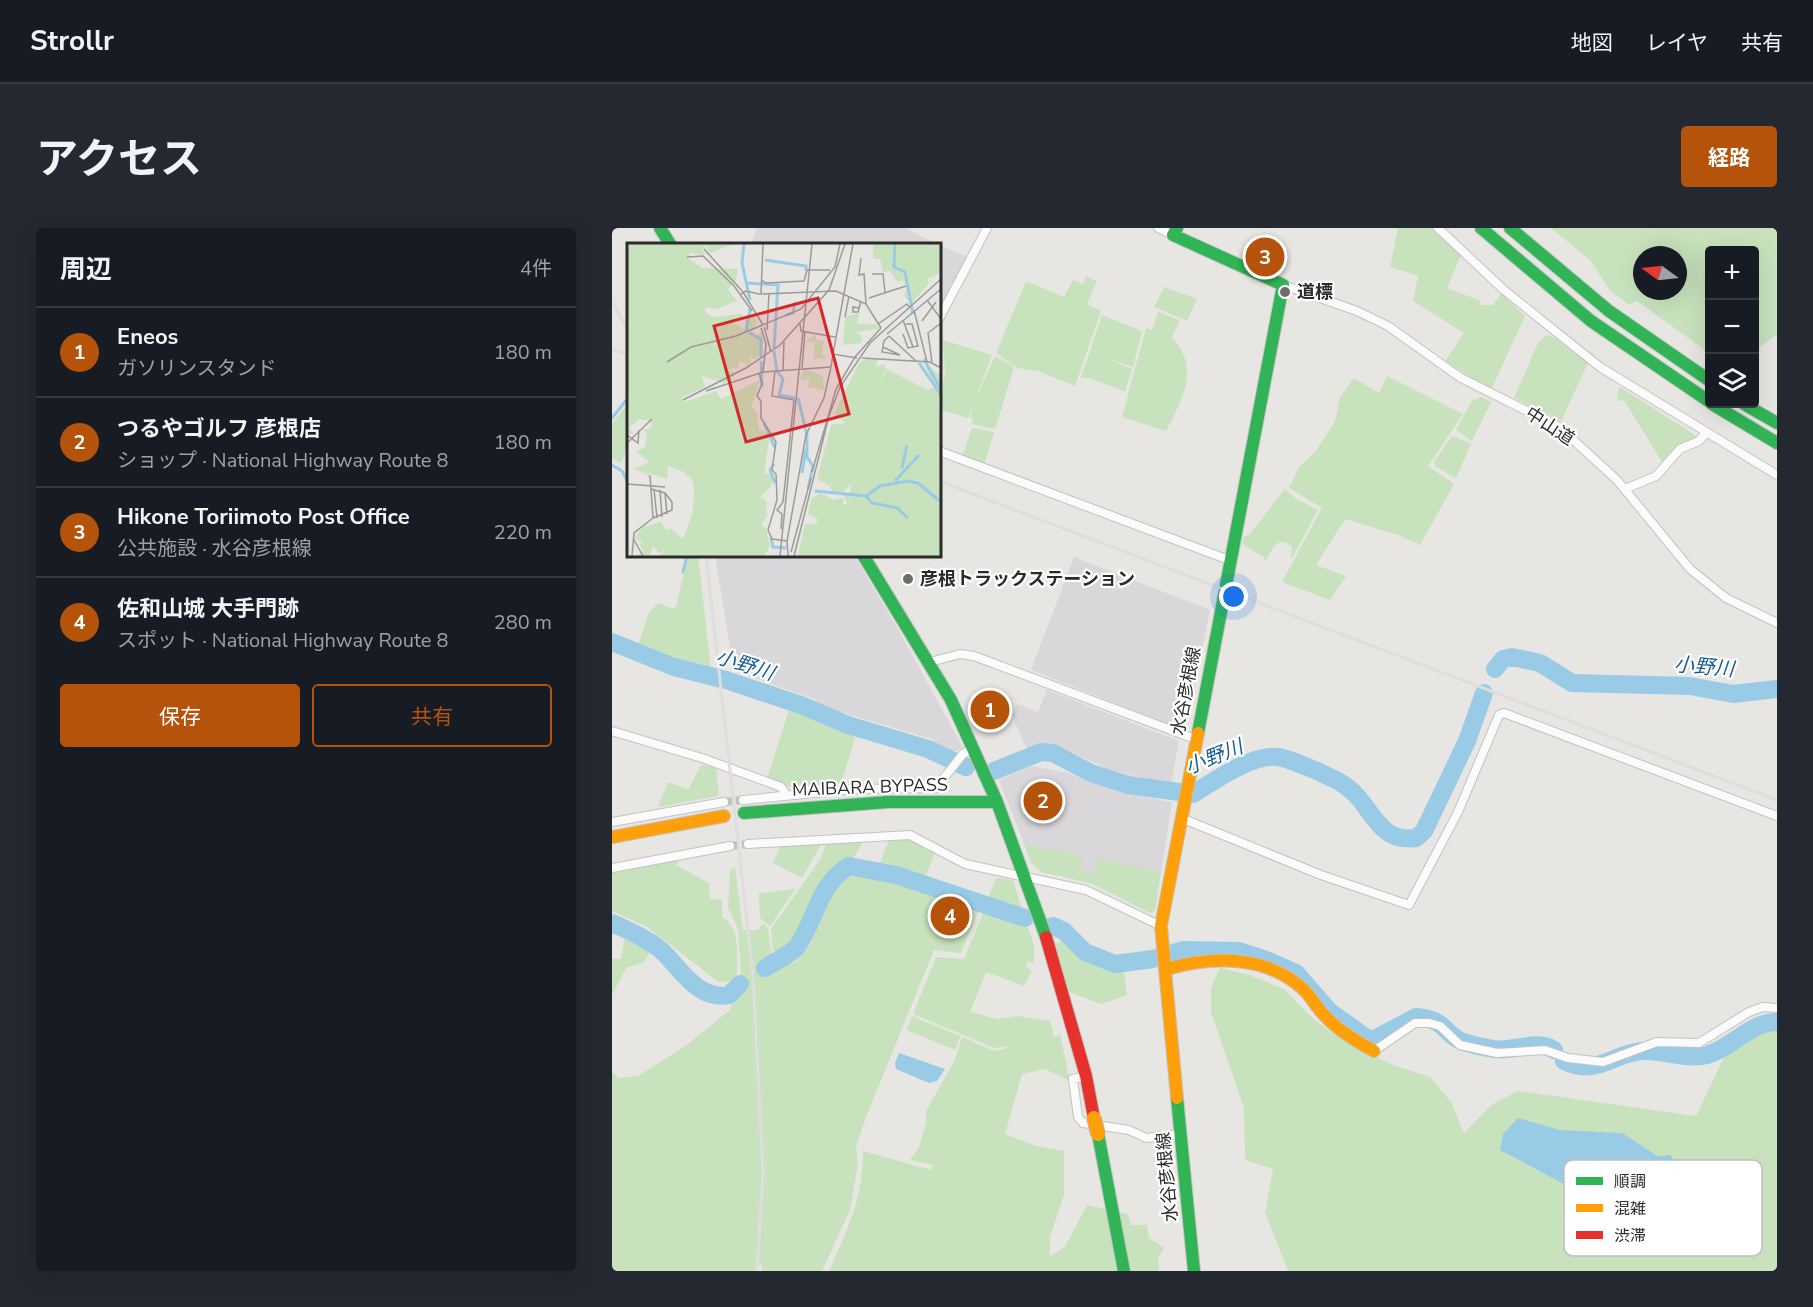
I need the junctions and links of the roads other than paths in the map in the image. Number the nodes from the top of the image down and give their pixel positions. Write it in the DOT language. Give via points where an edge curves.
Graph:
graph roads {
  1 [pos="660,228"];
  2 [pos="987,228"];
  3 [pos="1158,228"];
  4 [pos="1438,228"];
  5 [pos="1481,228"];
  6 [pos="1510,228"];
  7 [pos="1175,231"];
  8 [pos="669,243"];
  9 [pos="1283,285"];
  10 [pos="940,317"];
  11 [pos="1705,378"];
  12 [pos="1705,399"];
  13 [pos="1719,408"];
  14 [pos="1751,408"];
  15 [pos="1777,423"];
  16 [pos="1706,434"];
  17 [pos="1777,443"];
  18 [pos="940,451"];
  19 [pos="1777,476"];
  20 [pos="1625,489"];
  21 [pos="864,556"];
  22 [pos="1229,560"];
  23 [pos="1777,623"];
  24 [pos="930,662"];
  25 [pos="612,731"];
  26 [pos="1195,740"];
  27 [pos="974,748"];
  28 [pos="786,794"];
  29 [pos="997,802"];
  30 [pos="744,806"];
  31 [pos="724,809"];
  32 [pos="1777,816"];
  33 [pos="1181,818"];
  34 [pos="612,822"];
  35 [pos="612,837"];
  36 [pos="748,844"];
  37 [pos="730,846"];
  38 [pos="612,868"];
  39 [pos="1026,878"];
  40 [pos="1161,926"];
  41 [pos="1166,960"];
  42 [pos="1777,1008"];
  43 [pos="1374,1051"];
  44 [pos="1086,1076"];
  45 [pos="1182,1134"];
  46 [pos="1124,1271"];
  47 [pos="1194,1271"];
  1 -- 8 [label="main road"];
  2 -- 10 [label="street"];
  3 -- 7 [label="street"];
  4 -- 16 [label="street" via="1504,290 1600,367"];
  5 -- 12 [label="main road" via="1598,326"];
  6 -- 11 [label="main road" via="1609,311"];
  7 -- 9 [label="main road"];
  9 -- 20 [label="street, 中山道" via="1388,326 1461,378 1559,427"];
  9 -- 22 [label="main road, 水谷彦根線"];
  13 -- 17 [label="main road"];
  14 -- 15 [label="main road"];
  16 -- 19 [label="street"];
  16 -- 20 [label="street" via="1680,450 1656,476"];
  18 -- 22 [label="street"];
  20 -- 23 [label="street, 中山道" via="1690,569 1726,598"];
  21 -- 24 [label="main road"];
  22 -- 26 [label="main road, 水谷彦根線"];
  24 -- 26 [label="street" via="960,654 974,656"];
  24 -- 27 [label="main road"];
  25 -- 28 [label="street" via="702,758 780,787"];
  26 -- 33 [label="main road, 水谷彦根線"];
  27 -- 28 [label="street" via="959,759 936,788"];
  27 -- 29 [label="main road"];
  28 -- 30 [label="street"];
  29 -- 30 [label="main road, MAIBARA BYPASS"];
  29 -- 39 [label="main road"];
  31 -- 34 [label="street"];
  31 -- 35 [label="main road"];
  32 -- 33 [label="street" via="1504,713 1498,716 1458,812 1409,904 1321,875"];
  33 -- 40 [label="main road, 水谷彦根線"];
  36 -- 39 [label="street" via="910,835 965,864"];
  37 -- 38 [label="street"];
  39 -- 40 [label="street" via="1086,890"];
  39 -- 44 [label="main road"];
  40 -- 41 [label="main road, 水谷彦根線"];
  41 -- 43 [label="main road" via="1220,959 1250,963 1272,972 1297,983 1326,1017"];
  41 -- 45 [label="main road, 水谷彦根線"];
  42 -- 43 [label="street" via="1749,1012 1699,1043 1657,1042 1603,1062 1568,1058 1545,1050 1497,1053 1460,1045 1440,1026 1429,1023 1415,1023"];
  44 -- 45 [label="street" via="1073,1078 1078,1117 1083,1124 1130,1130 1146,1138"];
  44 -- 46 [label="main road, bridge"];
  45 -- 47 [label="main road, 水谷彦根線"];
}
